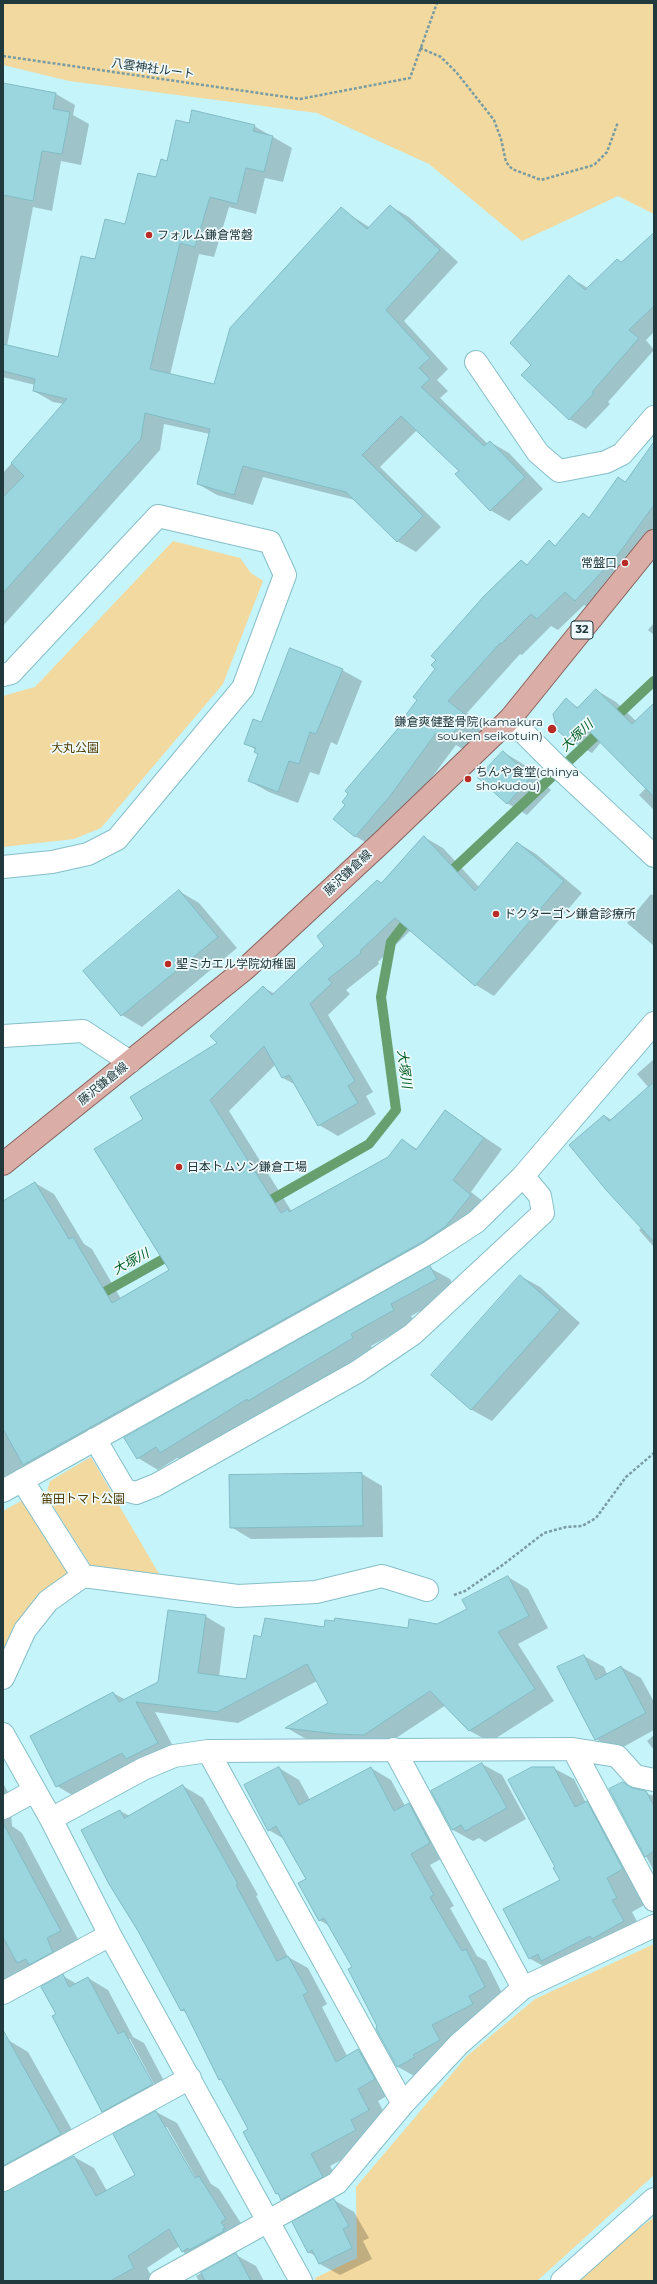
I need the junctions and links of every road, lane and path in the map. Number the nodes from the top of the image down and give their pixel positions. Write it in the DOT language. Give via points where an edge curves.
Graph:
graph roads {
  1 [pos="437,3"];
  2 [pos="420,48"];
  3 [pos="3,56"];
  4 [pos="618,122"];
  5 [pos="476,362"];
  6 [pos="654,417"];
  7 [pos="654,541"];
  8 [pos="3,675"];
  9 [pos="510,719"];
  10 [pos="654,856"];
  11 [pos="3,867"];
  12 [pos="654,1024"];
  13 [pos="3,1036"];
  14 [pos="130,1062"];
  15 [pos="3,1164"];
  16 [pos="523,1176"];
  17 [pos="95,1439"];
  18 [pos="654,1454"];
  19 [pos="22,1480"];
  20 [pos="3,1491"];
  21 [pos="84,1576"];
  22 [pos="427,1590"];
  23 [pos="3,1678"];
  24 [pos="3,1734"];
  25 [pos="394,1749"];
  26 [pos="573,1749"];
  27 [pos="208,1751"];
  28 [pos="654,1780"];
  29 [pos="34,1791"];
  30 [pos="3,1808"];
  31 [pos="51,1819"];
  32 [pos="654,1900"];
  33 [pos="654,1926"];
  34 [pos="110,1935"];
  35 [pos="523,1988"];
  36 [pos="3,1993"];
  37 [pos="190,2078"];
  38 [pos="403,2104"];
  39 [pos="3,2180"];
  40 [pos="654,2199"];
  41 [pos="268,2222"];
  42 [pos="160,2281"];
  43 [pos="301,2281"];
  44 [pos="562,2281"];
  1 -- 2 [label="path"];
  2 -- 3 [label="path, 八雲神社ルート" via="410,78 300,99"];
  2 -- 4 [label="path" via="441,57 494,120 506,162 512,169 541,180 594,165 607,152"];
  5 -- 6 [label="street" via="538,453 559,471 606,462 622,454"];
  7 -- 9 [label="main road, 藤沢鎌倉線 / 32"];
  8 -- 11 [label="street" via="12,673 158,516 270,542 285,575 243,688 117,839 88,854 52,862"];
  9 -- 10 [label="street"];
  9 -- 14 [label="main road, 藤沢鎌倉線 / 32" via="245,969"];
  12 -- 16 [label="street"];
  13 -- 14 [label="street" via="83,1031"];
  14 -- 15 [label="main road, 藤沢鎌倉線 / 32"];
  16 -- 17 [label="street" via="476,1222 430,1252"];
  16 -- 17 [label="street" via="540,1196 543,1213 413,1334 357,1372 156,1485 136,1493 125,1490"];
  17 -- 19 [label="street"];
  18 -- 22 [label="path" via="626,1477 596,1518 582,1526 566,1526 544,1533 465,1591 444,1597"];
  19 -- 20 [label="street"];
  19 -- 21 [label="street"];
  21 -- 22 [label="street" via="238,1596 316,1592 382,1576"];
  21 -- 23 [label="street" via="48,1600 25,1630"];
  24 -- 29 [label="street"];
  25 -- 26 [label="street"];
  25 -- 27 [label="street"];
  25 -- 35 [label="street"];
  26 -- 28 [label="street" via="617,1756 635,1776"];
  26 -- 32 [label="street"];
  27 -- 31 [label="street" via="174,1756 143,1769"];
  27 -- 38 [label="street"];
  29 -- 30 [label="street"];
  29 -- 31 [label="street"];
  31 -- 34 [label="street"];
  33 -- 35 [label="street"];
  34 -- 36 [label="street"];
  34 -- 37 [label="street"];
  35 -- 38 [label="street" via="459,2044"];
  37 -- 39 [label="street"];
  37 -- 41 [label="street"];
  38 -- 41 [label="street" via="337,2183"];
  40 -- 44 [label="street"];
  41 -- 42 [label="street"];
  41 -- 43 [label="street"];
}
